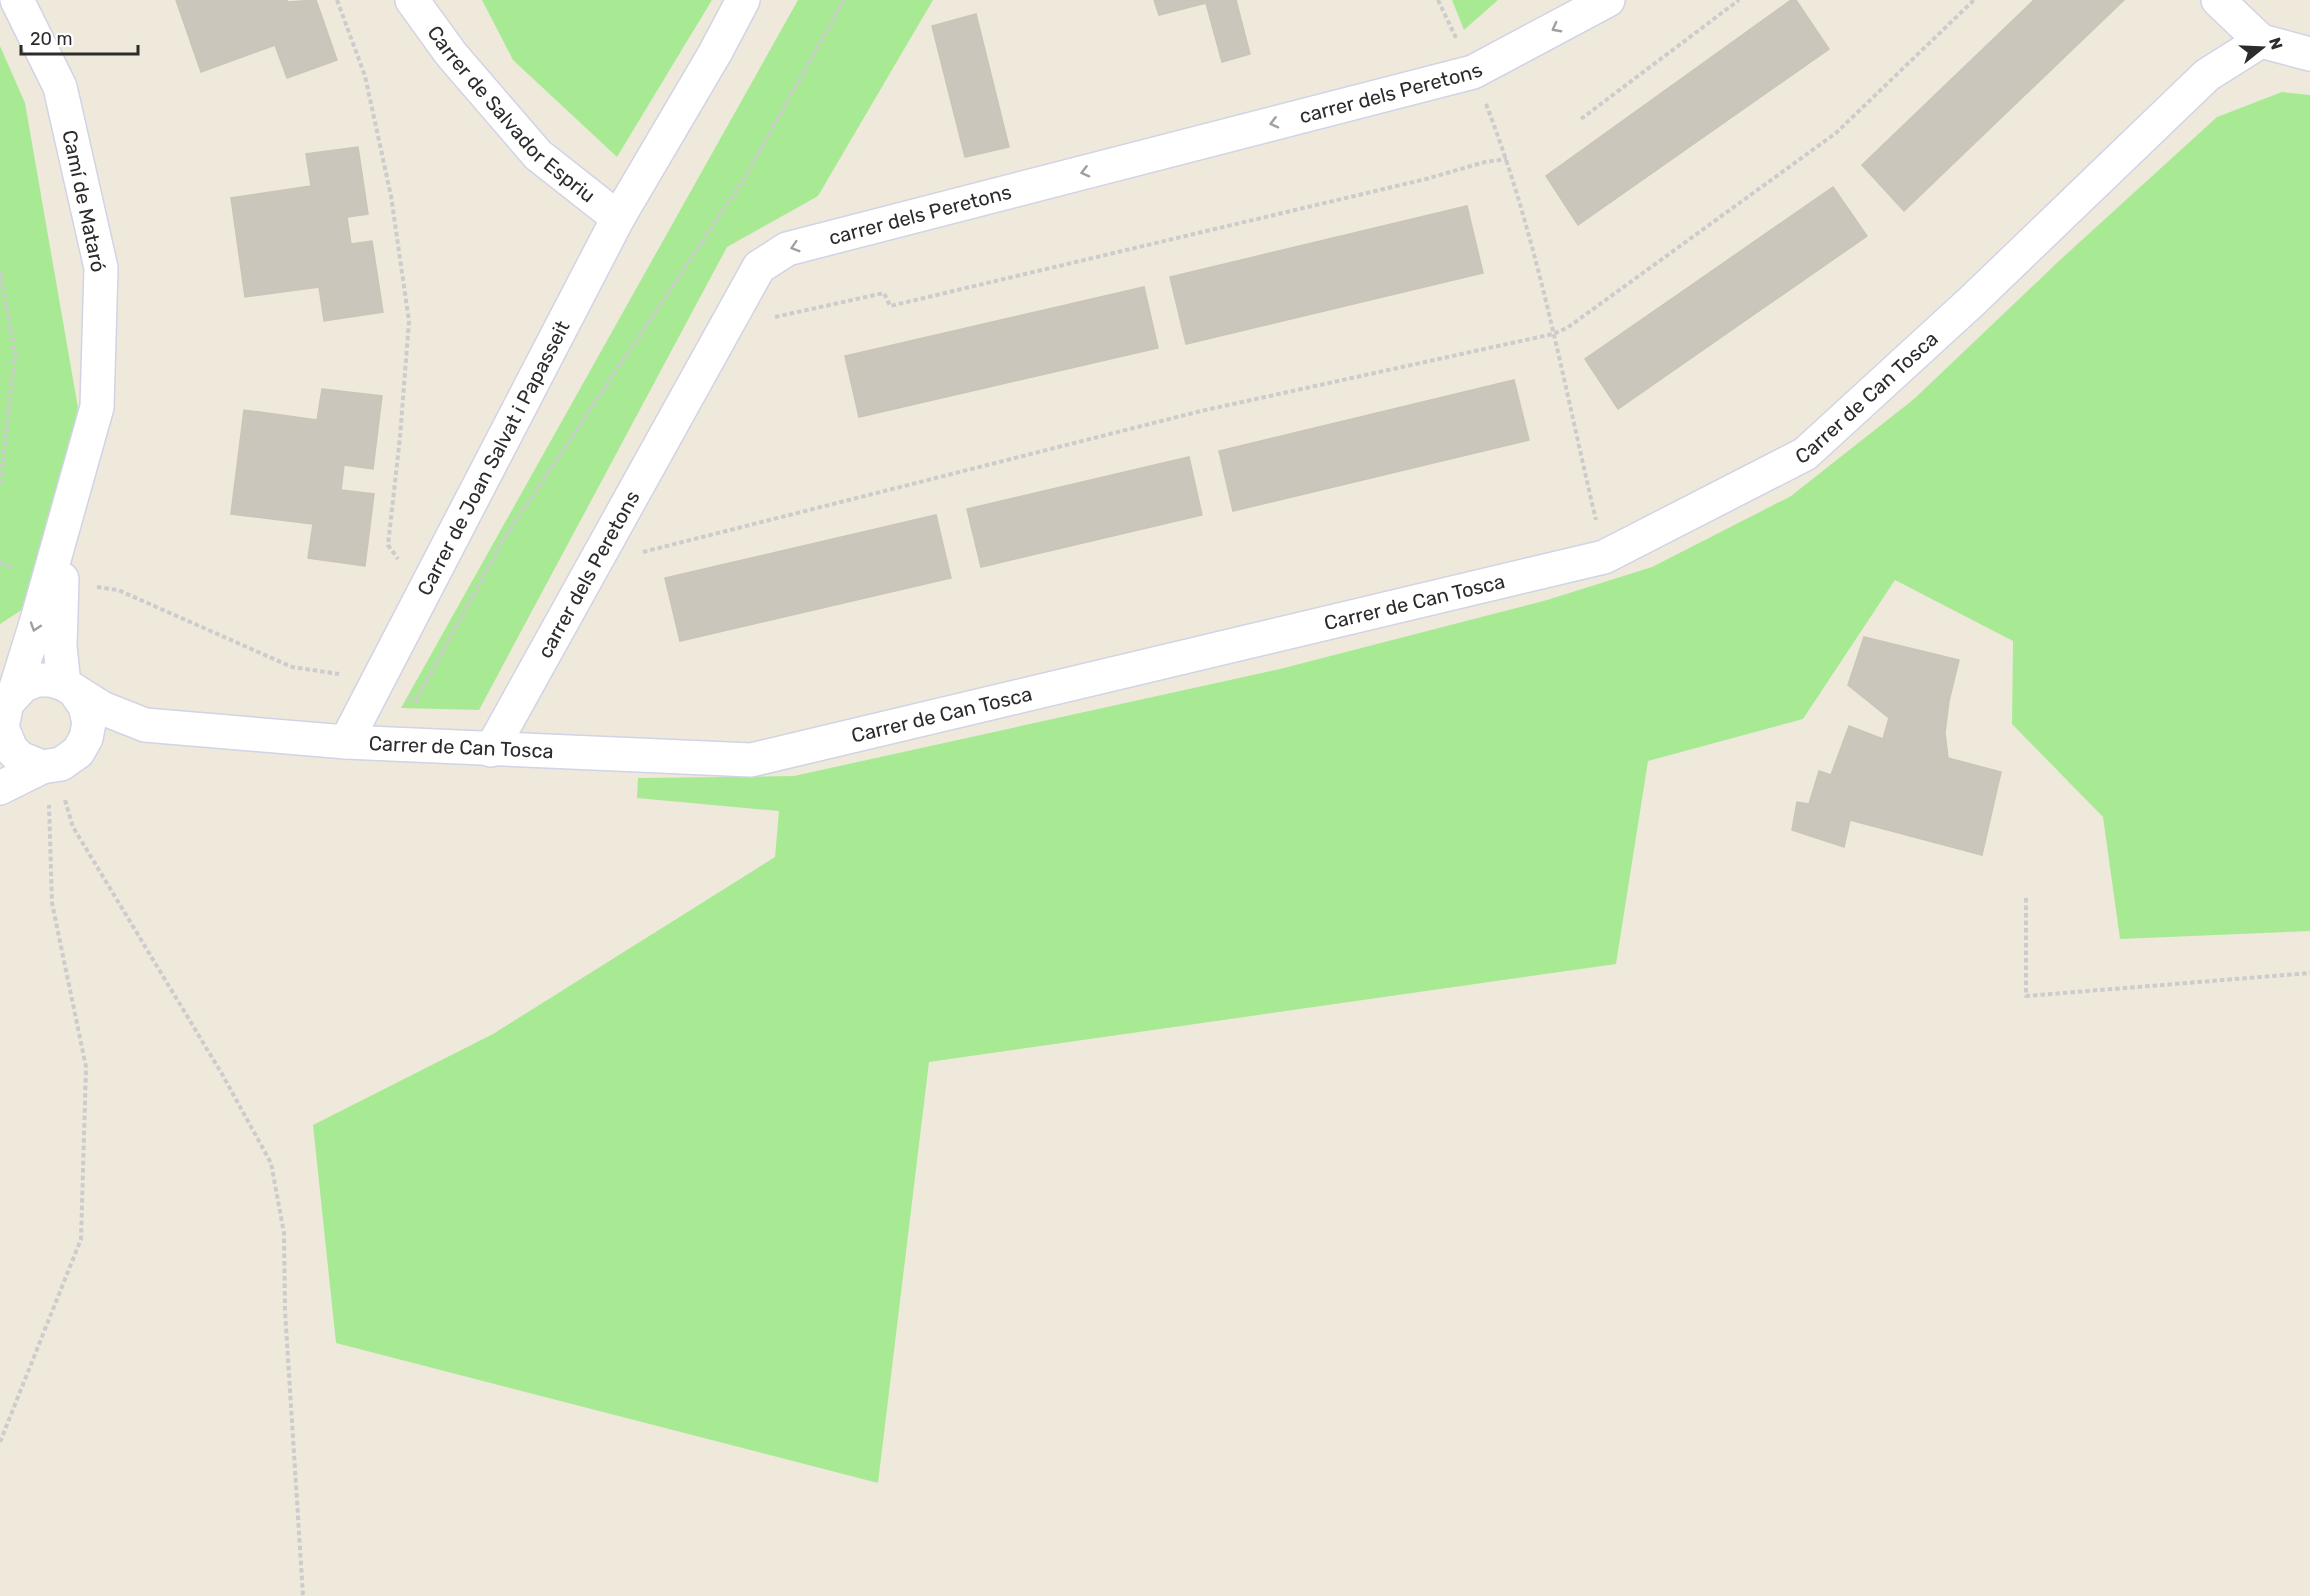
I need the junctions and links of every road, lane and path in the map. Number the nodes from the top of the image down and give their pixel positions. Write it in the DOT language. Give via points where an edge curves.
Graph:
graph roads {
  1 [pos="18,0"];
  2 [pos="337,0"];
  3 [pos="412,0"];
  4 [pos="743,0"];
  5 [pos="844,0"];
  6 [pos="1608,0"];
  7 [pos="1740,0"];
  8 [pos="1974,0"];
  9 [pos="2218,0"];
  10 [pos="2261,41"];
  11 [pos="2310,54"];
  12 [pos="1581,119"];
  13 [pos="618,218"];
  14 [pos="0,271"];
  15 [pos="775,317"];
  16 [pos="1553,334"];
  17 [pos="1587,483"];
  18 [pos="0,486"];
  19 [pos="652,550"];
  20 [pos="0,563"];
  21 [pos="403,566"];
  22 [pos="56,571"];
  23 [pos="375,684"];
  24 [pos="70,688"];
  25 [pos="7,705"];
  26 [pos="145,725"];
  27 [pos="346,742"];
  28 [pos="491,750"];
  29 [pos="60,768"];
  30 [pos="0,788"];
  31 [pos="2026,898"];
  32 [pos="2310,973"];
  33 [pos="0,1442"];
  34 [pos="303,1596"];
  1 -- 22 [label="street, Camí de Mataró" via="60,87 101,268 97,407"];
  2 -- 21 [label="path" via="365,76 391,196 409,321 388,545"];
  3 -- 13 [label="street, Carrer de Salvador Espriu" via="450,54 538,155"];
  4 -- 13 [label="street, Carrer de Joan Salvat i Papasseit"];
  5 -- 23 [label="path" via="744,179 503,540 416,701"];
  6 -- 28 [label="street, carrer dels Peretons, one-way" via="1473,72 787,249 759,267"];
  7 -- 12 [label="path"];
  8 -- 16 [label="path" via="1836,133 1567,328"];
  9 -- 10 [label="street"];
  10 -- 11 [label="street"];
  10 -- 28 [label="street, Carrer de Can Tosca" via="2207,75 1971,302 1805,454 1604,557 751,760"];
  13 -- 23 [label="street, Carrer de Joan Salvat i Papasseit"];
  14 -- 18 [label="path" via="15,354"];
  15 -- 16 [label="path" via="884,293 890,306 1507,159"];
  16 -- 17 [label="path"];
  16 -- 19 [label="path" via="1202,411"];
  20 -- 22 [label="path"];
  22 -- 23 [label="path" via="118,590 292,667 345,675 355,668"];
  22 -- 24 [label="street, Camí de Mataró" via="60,647"];
  22 -- 25 [label="street, Camí de Mataró, one-way"];
  23 -- 27 [label="street, Carrer de Joan Salvat i Papasseit"];
  24 -- 25 [label="street" via="51,680 37,680 24,685"];
  24 -- 26 [label="street" via="102,708"];
  24 -- 29 [label="street" via="85,706 88,723 86,738"];
  25 -- 29 [label="street" via="2,727 11,749 20,758"];
  26 -- 27 [label="street"];
  26 -- 29 [label="street" via="110,732"];
  27 -- 28 [label="street, Carrer de Can Tosca"];
  29 -- 30 [label="street"];
  29 -- 33 [label="path" via="49,804 52,903 86,1067 81,1239"];
  29 -- 34 [label="path" via="73,827 271,1163 285,1233 285,1311"];
  31 -- 32 [label="path" via="2026,996"];
}
